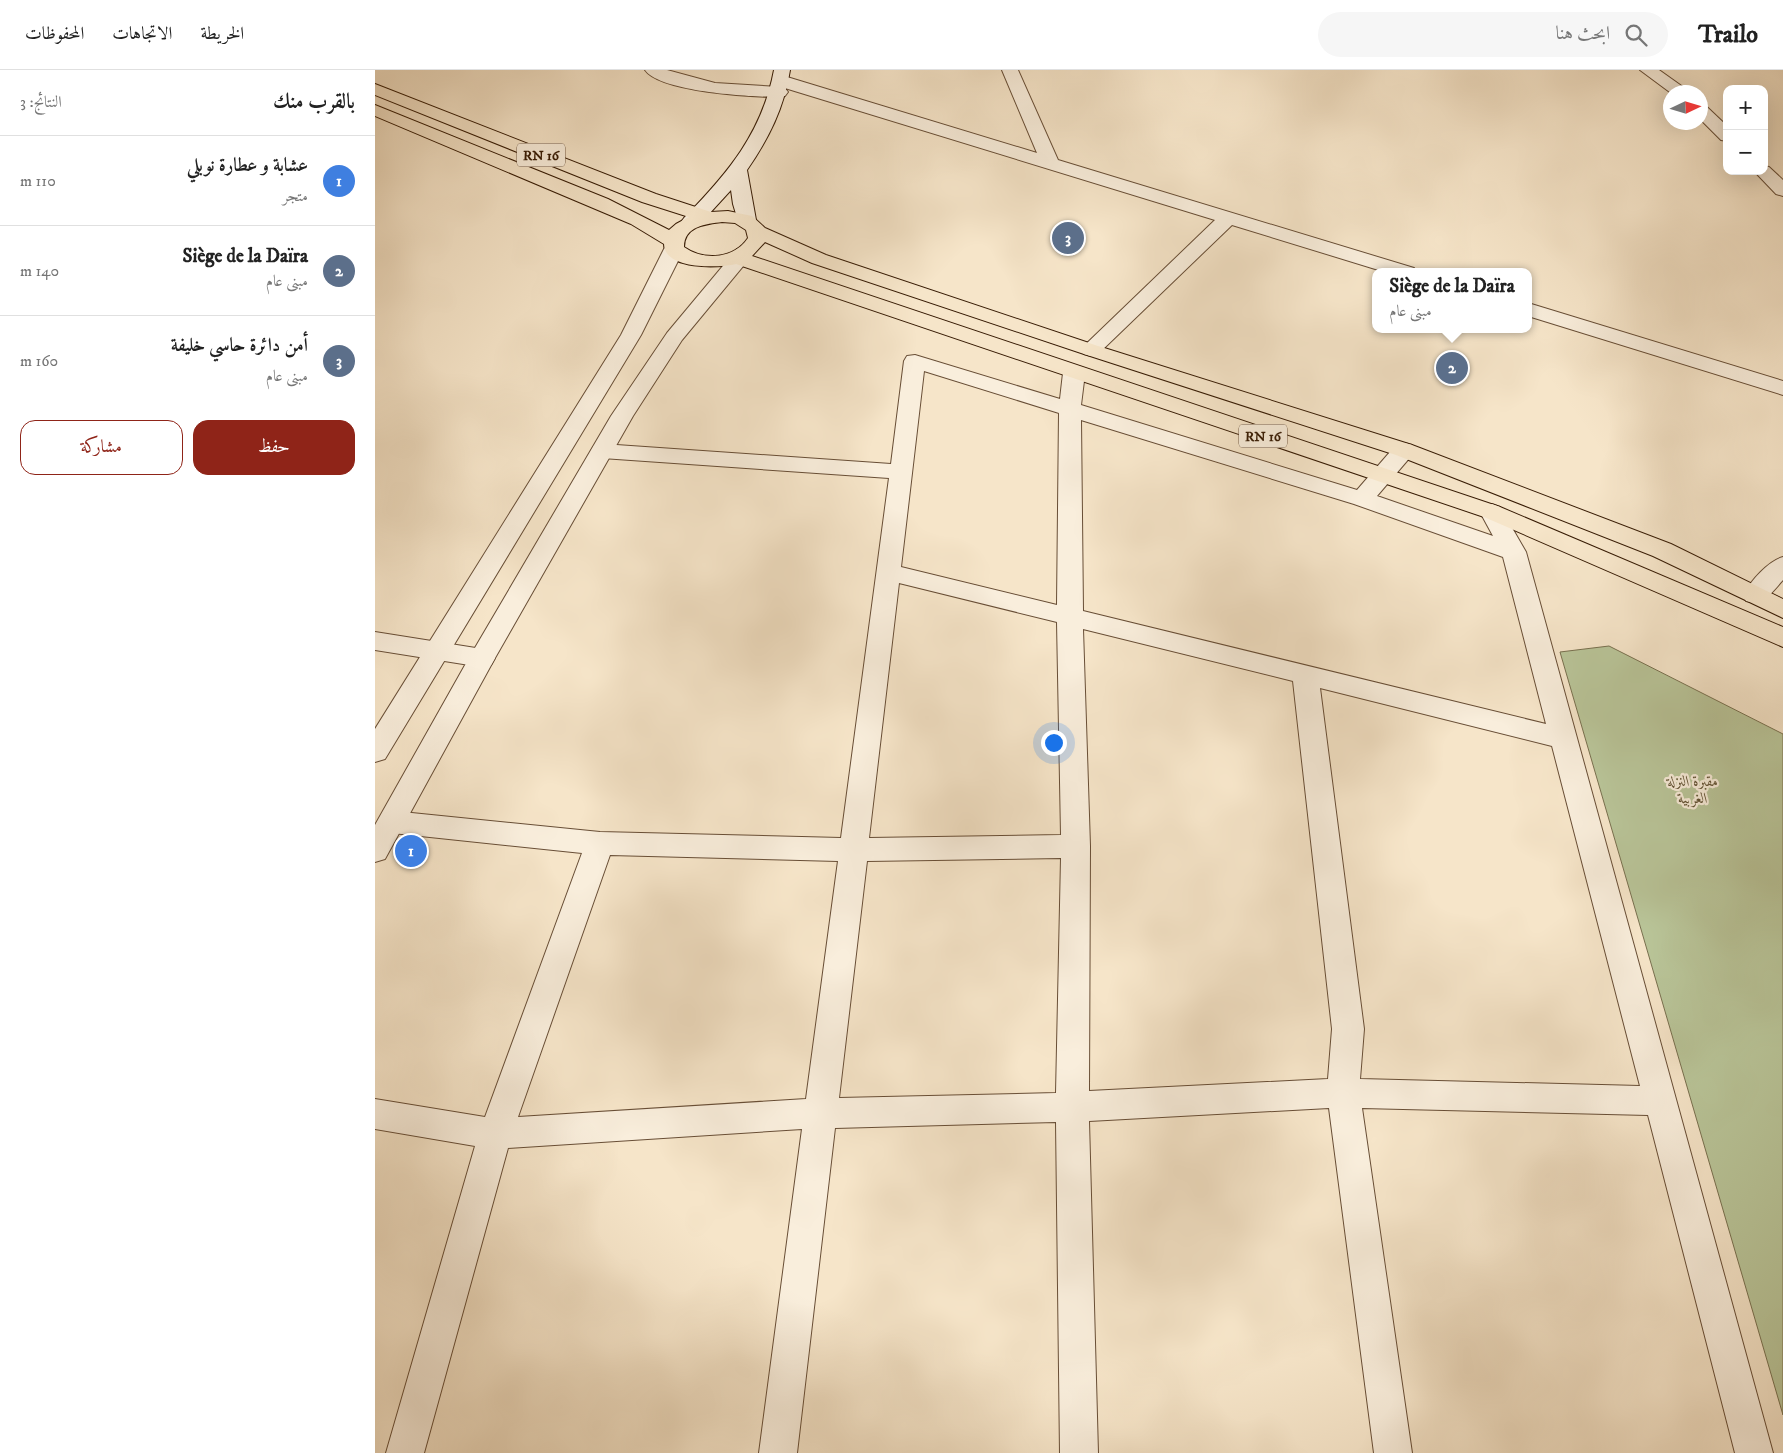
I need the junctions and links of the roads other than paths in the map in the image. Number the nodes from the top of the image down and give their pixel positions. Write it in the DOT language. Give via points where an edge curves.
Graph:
graph roads {
  1 [pos="653,70"];
  2 [pos="1010,70"];
  3 [pos="1648,70"];
  4 [pos="781,81"];
  5 [pos="1670,85"];
  6 [pos="375,90"];
  7 [pos="375,110"];
  8 [pos="1708,118"];
  9 [pos="1723,132"];
  10 [pos="1050,163"];
  11 [pos="738,170"];
  12 [pos="1767,175"];
  13 [pos="1783,190"];
  14 [pos="1229,217"];
  15 [pos="699,218"];
  16 [pos="752,226"];
  17 [pos="674,245"];
  18 [pos="740,257"];
  19 [pos="1394,268"];
  20 [pos="1532,310"];
  21 [pos="1082,362"];
  22 [pos="1783,388"];
  23 [pos="1070,409"];
  24 [pos="1404,450"];
  25 [pos="602,451"];
  26 [pos="901,472"];
  27 [pos="1383,476"];
  28 [pos="1362,499"];
  29 [pos="1492,512"];
  30 [pos="511,531"];
  31 [pos="552,537"];
  32 [pos="1514,552"];
  33 [pos="1783,565"];
  34 [pos="888,572"];
  35 [pos="1755,595"];
  36 [pos="1783,609"];
  37 [pos="1070,617"];
  38 [pos="1783,638"];
  39 [pos="375,641"];
  40 [pos="436,652"];
  41 [pos="482,658"];
  42 [pos="1305,674"];
  43 [pos="1562,738"];
  44 [pos="375,752"];
  45 [pos="392,822"];
  46 [pos="600,843"];
  47 [pos="1076,846"];
  48 [pos="854,850"];
  49 [pos="375,852"];
  50 [pos="1343,1093"];
  51 [pos="1659,1100"];
  52 [pos="1072,1107"];
  53 [pos="821,1113"];
  54 [pos="375,1114"];
  55 [pos="495,1134"];
  56 [pos="405,1453"];
  57 [pos="778,1453"];
  58 [pos="1079,1453"];
  59 [pos="1393,1453"];
  60 [pos="1754,1453"];
  1 -- 4 [label="street" via="714,89"];
  2 -- 10 [label="street"];
  3 -- 5 [label="street"];
  4 -- 10 [label="street"];
  4 -- 11 [label="street" via="766,124"];
  6 -- 15 [label="main road, RN 16"];
  7 -- 17 [label="main road, RN 16" via="611,206 651,226"];
  8 -- 9 [label="street"];
  10 -- 14 [label="street"];
  11 -- 15 [label="street"];
  11 -- 16 [label="street" via="742,204"];
  12 -- 13 [label="street"];
  14 -- 19 [label="street"];
  14 -- 21 [label="street"];
  15 -- 16 [label="main road" via="735,217"];
  15 -- 17 [label="main road" via="675,234"];
  16 -- 18 [label="main road" via="756,243"];
  16 -- 21 [label="main road, RN 16" via="803,254"];
  17 -- 18 [label="main road" via="688,258 699,261"];
  17 -- 30 [label="street" via="631,335"];
  18 -- 21 [label="main road, RN 16"];
  18 -- 25 [label="street" via="674,338"];
  20 -- 22 [label="street"];
  21 -- 23 [label="street"];
  21 -- 24 [label="main road, RN 16"];
  21 -- 27 [label="main road, RN 16"];
  23 -- 26 [label="street" via="915,361"];
  23 -- 28 [label="street"];
  23 -- 37 [label="street"];
  24 -- 27 [label="street"];
  24 -- 35 [label="main road, RN 16" via="1661,550"];
  25 -- 26 [label="street"];
  25 -- 31 [label="street"];
  26 -- 34 [label="street"];
  27 -- 28 [label="street"];
  27 -- 29 [label="main road, RN 16"];
  28 -- 32 [label="street"];
  29 -- 32 [label="street"];
  29 -- 38 [label="main road, RN 16"];
  30 -- 31 [label="street"];
  30 -- 40 [label="street"];
  31 -- 41 [label="street"];
  32 -- 43 [label="street"];
  33 -- 35 [label="street"];
  34 -- 37 [label="street"];
  34 -- 48 [label="street"];
  35 -- 36 [label="main road, RN 16"];
  37 -- 42 [label="street"];
  37 -- 47 [label="street"];
  39 -- 40 [label="street"];
  40 -- 41 [label="street"];
  40 -- 44 [label="street"];
  41 -- 45 [label="street"];
  42 -- 43 [label="street"];
  42 -- 50 [label="street" via="1348,1029"];
  43 -- 51 [label="street"];
  45 -- 46 [label="street"];
  45 -- 49 [label="street"];
  46 -- 48 [label="street"];
  46 -- 55 [label="street"];
  47 -- 48 [label="street"];
  47 -- 52 [label="street"];
  48 -- 53 [label="street"];
  50 -- 51 [label="street"];
  50 -- 52 [label="street"];
  50 -- 59 [label="street"];
  51 -- 60 [label="street"];
  52 -- 53 [label="street"];
  52 -- 58 [label="street"];
  53 -- 55 [label="street"];
  53 -- 57 [label="street"];
  54 -- 55 [label="street"];
  55 -- 56 [label="street"];
}
